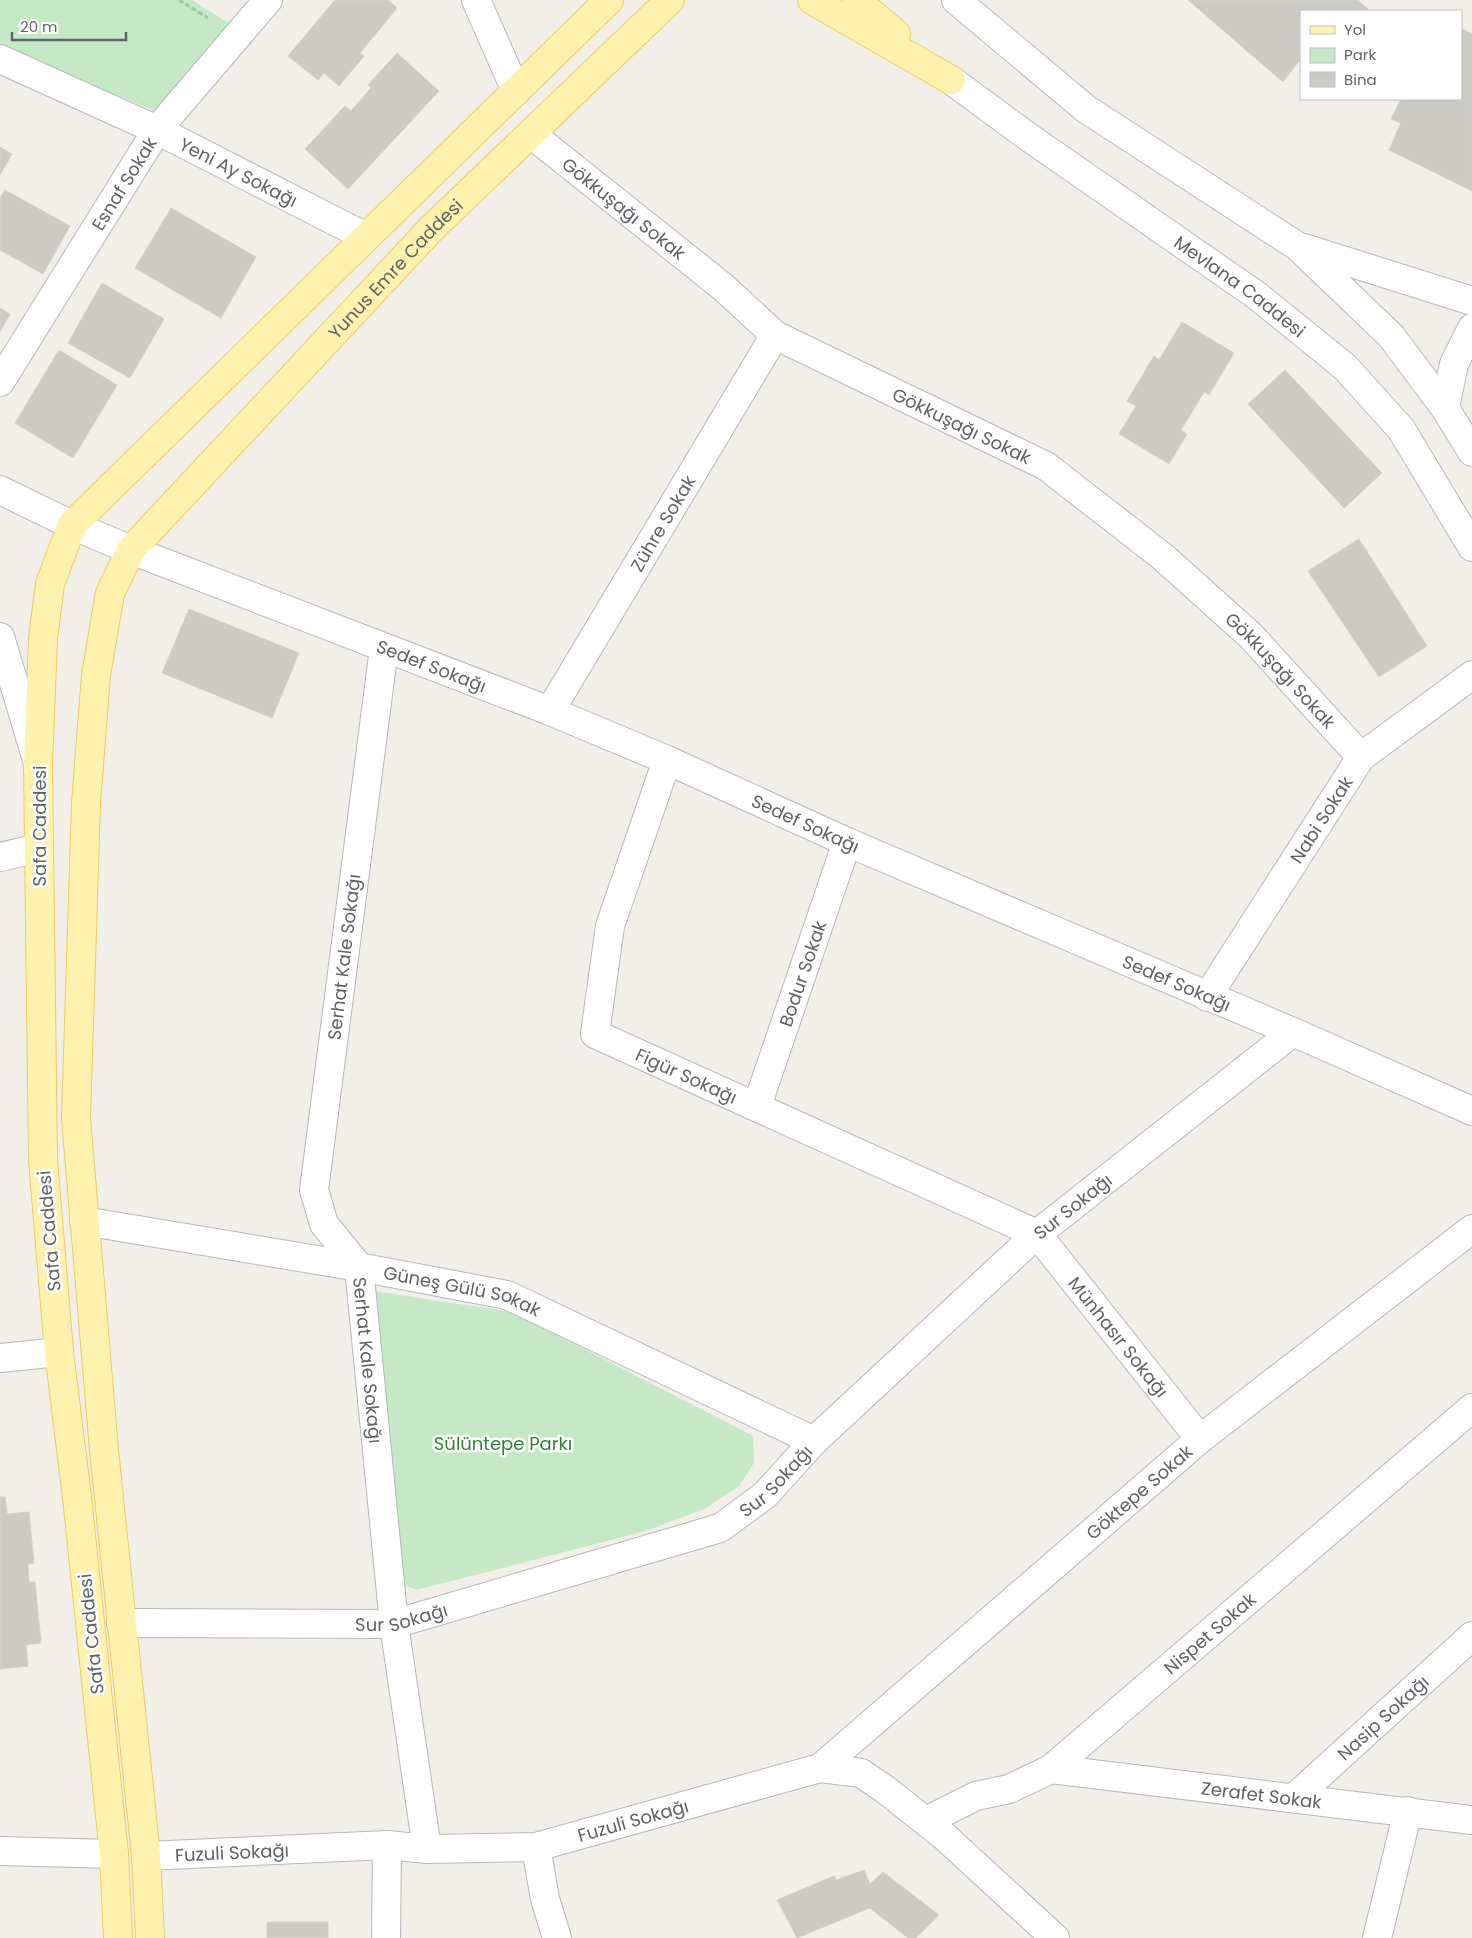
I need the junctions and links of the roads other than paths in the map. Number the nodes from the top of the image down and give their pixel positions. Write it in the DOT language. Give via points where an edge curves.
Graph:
graph roads {
  1 [pos="268,0"];
  2 [pos="476,0"];
  3 [pos="609,0"];
  4 [pos="670,0"];
  5 [pos="812,0"];
  6 [pos="856,0"];
  7 [pos="956,0"];
  8 [pos="0,59"];
  9 [pos="951,80"];
  10 [pos="516,91"];
  11 [pos="157,130"];
  12 [pos="531,134"];
  13 [pos="366,237"];
  14 [pos="1298,246"];
  15 [pos="1472,301"];
  16 [pos="1472,328"];
  17 [pos="775,334"];
  18 [pos="0,382"];
  19 [pos="1445,408"];
  20 [pos="1472,452"];
  21 [pos="0,490"];
  22 [pos="72,525"];
  23 [pos="1472,547"];
  24 [pos="131,550"];
  25 [pos="0,637"];
  26 [pos="384,648"];
  27 [pos="1472,675"];
  28 [pos="550,711"];
  29 [pos="1362,757"];
  30 [pos="668,760"];
  31 [pos="38,764"];
  32 [pos="847,842"];
  33 [pos="39,848"];
  34 [pos="0,857"];
  35 [pos="1207,997"];
  36 [pos="1293,1032"];
  37 [pos="757,1106"];
  38 [pos="1472,1111"];
  39 [pos="84,1221"];
  40 [pos="1472,1229"];
  41 [pos="1037,1234"];
  42 [pos="359,1267"];
  43 [pos="60,1352"];
  44 [pos="0,1358"];
  45 [pos="1472,1408"];
  46 [pos="1200,1439"];
  47 [pos="814,1441"];
  48 [pos="121,1623"];
  49 [pos="394,1624"];
  50 [pos="1472,1636"];
  51 [pos="820,1768"];
  52 [pos="1051,1769"];
  53 [pos="1294,1798"];
  54 [pos="1408,1811"];
  55 [pos="1472,1820"];
  56 [pos="926,1821"];
  57 [pos="387,1845"];
  58 [pos="536,1847"];
  59 [pos="427,1849"];
  60 [pos="0,1851"];
  61 [pos="114,1854"];
  62 [pos="146,1856"];
  63 [pos="118,1938"];
  64 [pos="150,1938"];
  65 [pos="386,1938"];
  66 [pos="558,1938"];
  67 [pos="1056,1938"];
  68 [pos="1377,1938"];
  1 -- 11 [label="street, Esnaf Sokak"];
  2 -- 10 [label="street"];
  3 -- 10 [label="main road"];
  4 -- 12 [label="main road, Yunus Emre Caddesi"];
  5 -- 9 [label="main road"];
  6 -- 9 [label="main road"];
  7 -- 14 [label="street" via="1086,108"];
  8 -- 11 [label="street, Yeni Ay Sokağı"];
  9 -- 23 [label="street, Mevlana Caddesi" via="1256,295 1345,367 1401,429"];
  10 -- 13 [label="main road"];
  11 -- 13 [label="street, Yeni Ay Sokağı"];
  11 -- 18 [label="street, Esnaf Sokak"];
  12 -- 17 [label="street, Gökkuşağı Sokak" via="723,287"];
  12 -- 24 [label="main road, Yunus Emre Caddesi" via="432,228"];
  13 -- 22 [label="main road"];
  14 -- 15 [label="street"];
  14 -- 19 [label="street" via="1391,336"];
  16 -- 19 [label="street" via="1454,364"];
  17 -- 28 [label="street, Zühre Sokak"];
  17 -- 29 [label="street, Gökkuşağı Sokak" via="1046,466 1163,557 1252,636"];
  19 -- 20 [label="street"];
  21 -- 22 [label="street, Sedef Sokağı"];
  22 -- 24 [label="street, Sedef Sokağı"];
  22 -- 31 [label="main road, Safa Caddesi" via="50,584 43,639"];
  24 -- 26 [label="street, Sedef Sokağı"];
  24 -- 39 [label="main road, Safa Caddesi" via="110,593 105,619 96,675 86,804 76,1118"];
  25 -- 31 [label="street"];
  26 -- 28 [label="street, Sedef Sokağı"];
  26 -- 42 [label="street, Serhat Kale Sokağı" via="314,1190 324,1224"];
  27 -- 29 [label="street, Nabi Sokak"];
  28 -- 30 [label="street, Sedef Sokağı"];
  29 -- 35 [label="street, Nabi Sokak"];
  30 -- 32 [label="street, Sedef Sokağı"];
  30 -- 37 [label="street, Figür Sokağı" via="610,926 595,1034"];
  31 -- 33 [label="main road, Safa Caddesi"];
  32 -- 35 [label="street, Sedef Sokağı"];
  32 -- 37 [label="street, Bodur Sokak"];
  33 -- 34 [label="street"];
  33 -- 43 [label="main road, Safa Caddesi" via="43,1160"];
  35 -- 36 [label="street, Sedef Sokağı"];
  36 -- 38 [label="street, Sedef Sokağı"];
  36 -- 41 [label="street, Sur Sokağı"];
  37 -- 41 [label="street, Figür Sokağı"];
  39 -- 42 [label="street, Güneş Gülü Sokak"];
  39 -- 48 [label="main road, Safa Caddesi"];
  40 -- 46 [label="street, Göktepe Sokak"];
  41 -- 46 [label="street, Münhasır Sokağı"];
  41 -- 47 [label="street, Sur Sokağı"];
  42 -- 47 [label="street, Güneş Gülü Sokak" via="507,1294"];
  42 -- 49 [label="street, Serhat Kale Sokağı"];
  43 -- 44 [label="street"];
  43 -- 61 [label="main road, Safa Caddesi"];
  45 -- 52 [label="street, Nispet Sokak"];
  46 -- 51 [label="street, Göktepe Sokak"];
  47 -- 49 [label="street, Sur Sokağı" via="765,1495 720,1528"];
  48 -- 49 [label="street, Sur Sokağı"];
  48 -- 62 [label="main road, Safa Caddesi"];
  49 -- 59 [label="street, Serhat Kale Sokağı"];
  50 -- 53 [label="street, Nasip Sokağı"];
  51 -- 56 [label="street, Fuzuli Sokağı" via="861,1773"];
  51 -- 58 [label="street, Fuzuli Sokağı"];
  52 -- 53 [label="street, Zerafet Sokak"];
  52 -- 56 [label="street, Nispet Sokak" via="1009,1789 976,1796"];
  53 -- 54 [label="street, Zerafet Sokak"];
  54 -- 55 [label="street, Zerafet Sokak"];
  54 -- 68 [label="street"];
  56 -- 67 [label="street, Fuzuli Sokağı"];
  57 -- 59 [label="street, Fuzuli Sokağı"];
  57 -- 62 [label="street, Fuzuli Sokağı"];
  57 -- 65 [label="street"];
  58 -- 59 [label="street, Fuzuli Sokağı"];
  58 -- 66 [label="street"];
  60 -- 61 [label="street"];
  61 -- 62 [label="main road"];
  61 -- 63 [label="main road, Safa Caddesi"];
  62 -- 64 [label="main road, Safa Caddesi"];
}
